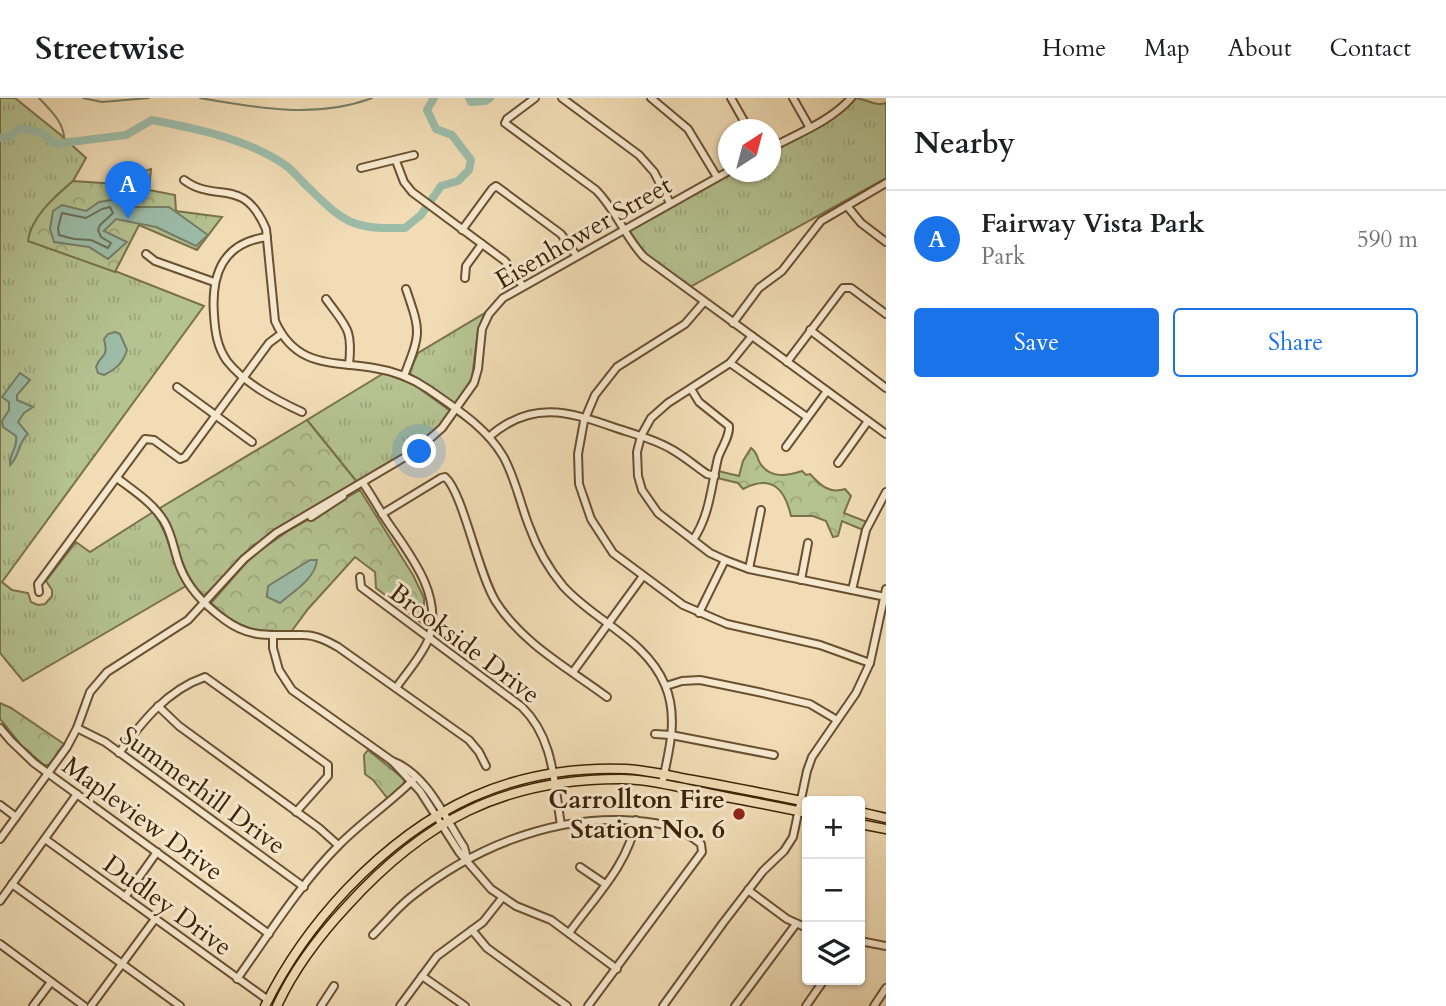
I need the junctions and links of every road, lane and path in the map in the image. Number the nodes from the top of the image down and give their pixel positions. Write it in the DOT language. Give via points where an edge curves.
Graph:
graph roads {
  1 [pos="535,98"];
  2 [pos="562,98"];
  3 [pos="651,98"];
  4 [pos="732,98"];
  5 [pos="793,98"];
  6 [pos="851,98"];
  7 [pos="744,119"];
  8 [pos="810,128"];
  9 [pos="781,143"];
  10 [pos="414,155"];
  11 [pos="396,161"];
  12 [pos="361,168"];
  13 [pos="717,177"];
  14 [pos="184,180"];
  15 [pos="886,183"];
  16 [pos="670,203"];
  17 [pos="847,206"];
  18 [pos="622,229"];
  19 [pos="462,230"];
  20 [pos="267,237"];
  21 [pos="886,242"];
  22 [pos="482,244"];
  23 [pos="146,254"];
  24 [pos="576,256"];
  25 [pos="465,278"];
  26 [pos="214,282"];
  27 [pos="522,285"];
  28 [pos="406,289"];
  29 [pos="326,299"];
  30 [pos="704,302"];
  31 [pos="886,314"];
  32 [pos="733,323"];
  33 [pos="810,331"];
  34 [pos="281,334"];
  35 [pos="752,336"];
  36 [pos="787,362"];
  37 [pos="730,363"];
  38 [pos="349,365"];
  39 [pos="404,376"];
  40 [pos="244,377"];
  41 [pos="177,387"];
  42 [pos="886,388"];
  43 [pos="691,389"];
  44 [pos="827,391"];
  45 [pos="456,411"];
  46 [pos="302,412"];
  47 [pos="215,416"];
  48 [pos="586,417"];
  49 [pos="807,417"];
  50 [pos="868,421"];
  51 [pos="886,434"];
  52 [pos="641,436"];
  53 [pos="489,437"];
  54 [pos="252,442"];
  55 [pos="786,447"];
  56 [pos="838,463"];
  57 [pos="715,476"];
  58 [pos="117,478"];
  59 [pos="363,483"];
  60 [pos="886,492"];
  61 [pos="761,510"];
  62 [pos="382,514"];
  63 [pos="693,540"];
  64 [pos="808,543"];
  65 [pos="725,560"];
  66 [pos="749,569"];
  67 [pos="643,576"];
  68 [pos="360,578"];
  69 [pos="801,580"];
  70 [pos="852,590"];
  71 [pos="39,592"];
  72 [pos="886,594"];
  73 [pos="206,603"];
  74 [pos="699,613"];
  75 [pos="608,625"];
  76 [pos="273,637"];
  77 [pos="429,638"];
  78 [pos="870,663"];
  79 [pos="573,672"];
  80 [pos="666,686"];
  81 [pos="396,688"];
  82 [pos="607,697"];
  83 [pos="158,706"];
  84 [pos="837,720"];
  85 [pos="0,728"];
  86 [pos="77,729"];
  87 [pos="655,734"];
  88 [pos="671,735"];
  89 [pos="119,752"];
  90 [pos="774,755"];
  91 [pos="486,766"];
  92 [pos="48,773"];
  93 [pos="553,773"];
  94 [pos="664,774"];
  95 [pos="414,779"];
  96 [pos="555,784"];
  97 [pos="662,784"];
  98 [pos="726,786"];
  99 [pos="78,794"];
  100 [pos="723,796"];
  101 [pos="805,796"];
  102 [pos="802,802"];
  103 [pos="0,805"];
  104 [pos="296,812"];
  105 [pos="802,812"];
  106 [pos="438,813"];
  107 [pos="802,814"];
  108 [pos="865,814"];
  109 [pos="16,817"];
  110 [pos="885,818"];
  111 [pos="636,820"];
  112 [pos="444,823"];
  113 [pos="561,825"];
  114 [pos="865,825"];
  115 [pos="884,829"];
  116 [pos="0,839"];
  117 [pos="45,839"];
  118 [pos="338,845"];
  119 [pos="157,852"];
  120 [pos="467,860"];
  121 [pos="580,867"];
  122 [pos="12,884"];
  123 [pos="604,884"];
  124 [pos="304,887"];
  125 [pos="748,890"];
  126 [pos="125,897"];
  127 [pos="502,898"];
  128 [pos="0,901"];
  129 [pos="155,919"];
  130 [pos="796,924"];
  131 [pos="802,926"];
  132 [pos="472,930"];
  133 [pos="569,933"];
  134 [pos="269,934"];
  135 [pos="373,935"];
  136 [pos="865,942"];
  137 [pos="0,944"];
  138 [pos="886,946"];
  139 [pos="122,964"];
  140 [pos="618,969"];
  141 [pos="422,976"];
  142 [pos="237,979"];
  143 [pos="51,982"];
  144 [pos="821,985"];
  145 [pos="334,986"];
  146 [pos="886,988"];
  147 [pos="267,1003"];
  148 [pos="33,1006"];
  149 [pos="84,1006"];
  150 [pos="92,1006"];
  151 [pos="180,1006"];
  152 [pos="277,1006"];
  153 [pos="321,1006"];
  154 [pos="400,1006"];
  155 [pos="465,1006"];
  156 [pos="567,1006"];
  157 [pos="588,1006"];
  158 [pos="663,1006"];
  159 [pos="735,1006"];
  160 [pos="806,1006"];
  161 [pos="874,1006"];
  1 -- 18 [label="street" via="505,121 596,190"];
  2 -- 16 [label="street" via="639,155"];
  3 -- 13 [label="street" via="688,128"];
  4 -- 7 [label="street"];
  5 -- 8 [label="street"];
  6 -- 8 [label="street"];
  8 -- 9 [label="street"];
  10 -- 11 [label="street"];
  11 -- 12 [label="street"];
  11 -- 19 [label="street" via="404,182 421,200"];
  13 -- 16 [label="street, Eisenhower Street"];
  14 -- 20 [label="street" via="193,187 228,192 246,201 260,217"];
  15 -- 17 [label="street"];
  16 -- 18 [label="street, Eisenhower Street"];
  17 -- 21 [label="street"];
  17 -- 32 [label="street" via="816,226"];
  18 -- 24 [label="street, Eisenhower Street"];
  18 -- 30 [label="street" via="644,257"];
  19 -- 22 [label="street"];
  19 -- 24 [label="street" via="496,186 561,234"];
  20 -- 26 [label="street" via="232,251"];
  20 -- 34 [label="street" via="272,306"];
  22 -- 25 [label="street" via="466,266"];
  22 -- 27 [label="street" via="508,264"];
  23 -- 26 [label="street"];
  24 -- 27 [label="street, Eisenhower Street"];
  26 -- 40 [label="street" via="217,340 227,360"];
  27 -- 45 [label="street, Eisenhower Street" via="498,303 485,322 477,375"];
  28 -- 39 [label="street" via="418,332"];
  29 -- 38 [label="street" via="349,333"];
  30 -- 32 [label="street"];
  30 -- 48 [label="street" via="685,324 617,367"];
  31 -- 33 [label="street" via="845,286"];
  32 -- 35 [label="street"];
  33 -- 36 [label="street"];
  33 -- 42 [label="street"];
  34 -- 38 [label="street" via="299,353"];
  34 -- 40 [label="street"];
  35 -- 36 [label="street"];
  35 -- 37 [label="street"];
  36 -- 44 [label="street"];
  37 -- 43 [label="street"];
  37 -- 49 [label="street"];
  38 -- 39 [label="street"];
  39 -- 45 [label="street"];
  40 -- 46 [label="street"];
  40 -- 47 [label="street"];
  41 -- 47 [label="street"];
  43 -- 52 [label="street" via="654,414"];
  43 -- 57 [label="street" via="699,402 729,426"];
  44 -- 49 [label="street"];
  44 -- 50 [label="street"];
  45 -- 53 [label="street"];
  45 -- 59 [label="street, Eisenhower Street" via="424,445"];
  47 -- 54 [label="street"];
  47 -- 58 [label="street" via="183,459 148,438"];
  48 -- 52 [label="street"];
  48 -- 53 [label="street" via="560,411 536,413 511,421"];
  48 -- 67 [label="street" via="577,466 584,504 613,553"];
  49 -- 55 [label="street"];
  50 -- 51 [label="street"];
  50 -- 56 [label="street"];
  52 -- 57 [label="street"];
  52 -- 63 [label="street" via="636,461 642,490 658,513"];
  53 -- 75 [label="street" via="505,459 548,566 578,602"];
  57 -- 63 [label="street" via="706,517"];
  58 -- 71 [label="street" via="38,584"];
  58 -- 73 [label="street" via="159,515 181,570"];
  59 -- 62 [label="street"];
  59 -- 73 [label="street, Eisenhower Street" via="244,559"];
  60 -- 70 [label="street" via="867,527"];
  61 -- 66 [label="street"];
  62 -- 77 [label="street" via="409,550 426,586 433,615"];
  62 -- 79 [label="street" via="441,478 448,479 496,601 531,642"];
  63 -- 65 [label="street"];
  64 -- 69 [label="street"];
  65 -- 66 [label="street"];
  65 -- 74 [label="street"];
  66 -- 69 [label="street"];
  67 -- 74 [label="street"];
  67 -- 75 [label="street"];
  68 -- 77 [label="street, Brookside Drive" via="361,587"];
  69 -- 70 [label="street"];
  70 -- 72 [label="street"];
  72 -- 78 [label="street"];
  73 -- 76 [label="street" via="234,626"];
  73 -- 86 [label="street, Eisenhower Street" via="178,628 107,672 90,692"];
  74 -- 78 [label="street"];
  75 -- 79 [label="street"];
  75 -- 80 [label="street" via="641,650"];
  76 -- 81 [label="street" via="304,635 328,641"];
  76 -- 95 [label="street" via="279,670 292,690"];
  77 -- 81 [label="street"];
  77 -- 93 [label="street, Brookside Drive" via="531,715 546,740"];
  78 -- 84 [label="street"];
  79 -- 82 [label="street"];
  80 -- 84 [label="street" via="700,680 810,704"];
  80 -- 88 [label="street" via="672,710"];
  81 -- 91 [label="street" via="469,740"];
  83 -- 89 [label="street"];
  83 -- 104 [label="street"];
  83 -- 104 [label="street" via="205,677 328,765 328,776"];
  84 -- 101 [label="street" via="812,757"];
  85 -- 92 [label="street, Mapleview Drive"];
  86 -- 89 [label="street, Summerhill Drive"];
  86 -- 92 [label="street, Eisenhower Street"];
  87 -- 88 [label="street"];
  88 -- 90 [label="street"];
  88 -- 94 [label="street"];
  89 -- 124 [label="street, Summerhill Drive"];
  92 -- 99 [label="street, Mapleview Drive"];
  92 -- 109 [label="street, Eisenhower Street"];
  93 -- 94 [label="main road" via="628,769"];
  93 -- 96 [label="street, Brookside Drive"];
  93 -- 106 [label="main road" via="504,785"];
  94 -- 97 [label="street"];
  94 -- 98 [label="main road"];
  95 -- 106 [label="street"];
  95 -- 118 [label="street"];
  96 -- 97 [label="main road" via="622,779"];
  96 -- 112 [label="main road" via="505,796"];
  96 -- 113 [label="street, Brookside Drive"];
  97 -- 100 [label="main road"];
  98 -- 100 [label="main road"];
  98 -- 102 [label="main road"];
  99 -- 117 [label="street"];
  99 -- 119 [label="street, Mapleview Drive"];
  100 -- 105 [label="main road"];
  103 -- 109 [label="street"];
  104 -- 118 [label="street"];
  106 -- 112 [label="street"];
  106 -- 147 [label="main road" via="394,843 336,901 287,966"];
  107 -- 125 [label="street" via="788,844"];
  108 -- 110 [label="main road"];
  109 -- 116 [label="street, Eisenhower Street"];
  110 -- 115 [label="main road"];
  111 -- 113 [label="street"];
  111 -- 123 [label="street" via="630,847"];
  111 -- 140 [label="street" via="665,824 695,839 702,852"];
  112 -- 120 [label="street" via="464,847"];
  112 -- 152 [label="main road" via="384,867 339,915 303,961"];
  113 -- 120 [label="street" via="497,845"];
  114 -- 115 [label="main road"];
  117 -- 122 [label="street"];
  117 -- 126 [label="street, Dudley Drive"];
  118 -- 124 [label="street"];
  119 -- 126 [label="street"];
  119 -- 134 [label="street, Mapleview Drive"];
  120 -- 127 [label="street"];
  120 -- 135 [label="street" via="410,898"];
  121 -- 123 [label="street"];
  122 -- 128 [label="street"];
  122 -- 139 [label="street"];
  123 -- 133 [label="street"];
  124 -- 134 [label="street"];
  125 -- 130 [label="street"];
  125 -- 158 [label="street"];
  126 -- 129 [label="street, Dudley Drive"];
  127 -- 132 [label="street"];
  127 -- 133 [label="street"];
  129 -- 139 [label="street"];
  129 -- 142 [label="street, Dudley Drive"];
  130 -- 131 [label="street"];
  130 -- 159 [label="street"];
  132 -- 141 [label="street" via="438,956"];
  132 -- 156 [label="street" via="487,948"];
  133 -- 140 [label="street"];
  134 -- 142 [label="street"];
  136 -- 138 [label="street"];
  137 -- 143 [label="street"];
  139 -- 150 [label="street"];
  139 -- 151 [label="street"];
  140 -- 157 [label="street"];
  141 -- 154 [label="street"];
  141 -- 155 [label="street"];
  142 -- 147 [label="street, Dudley Drive"];
  143 -- 148 [label="street"];
  143 -- 149 [label="street"];
  144 -- 160 [label="street"];
  145 -- 153 [label="street"];
  146 -- 161 [label="street"];
}
